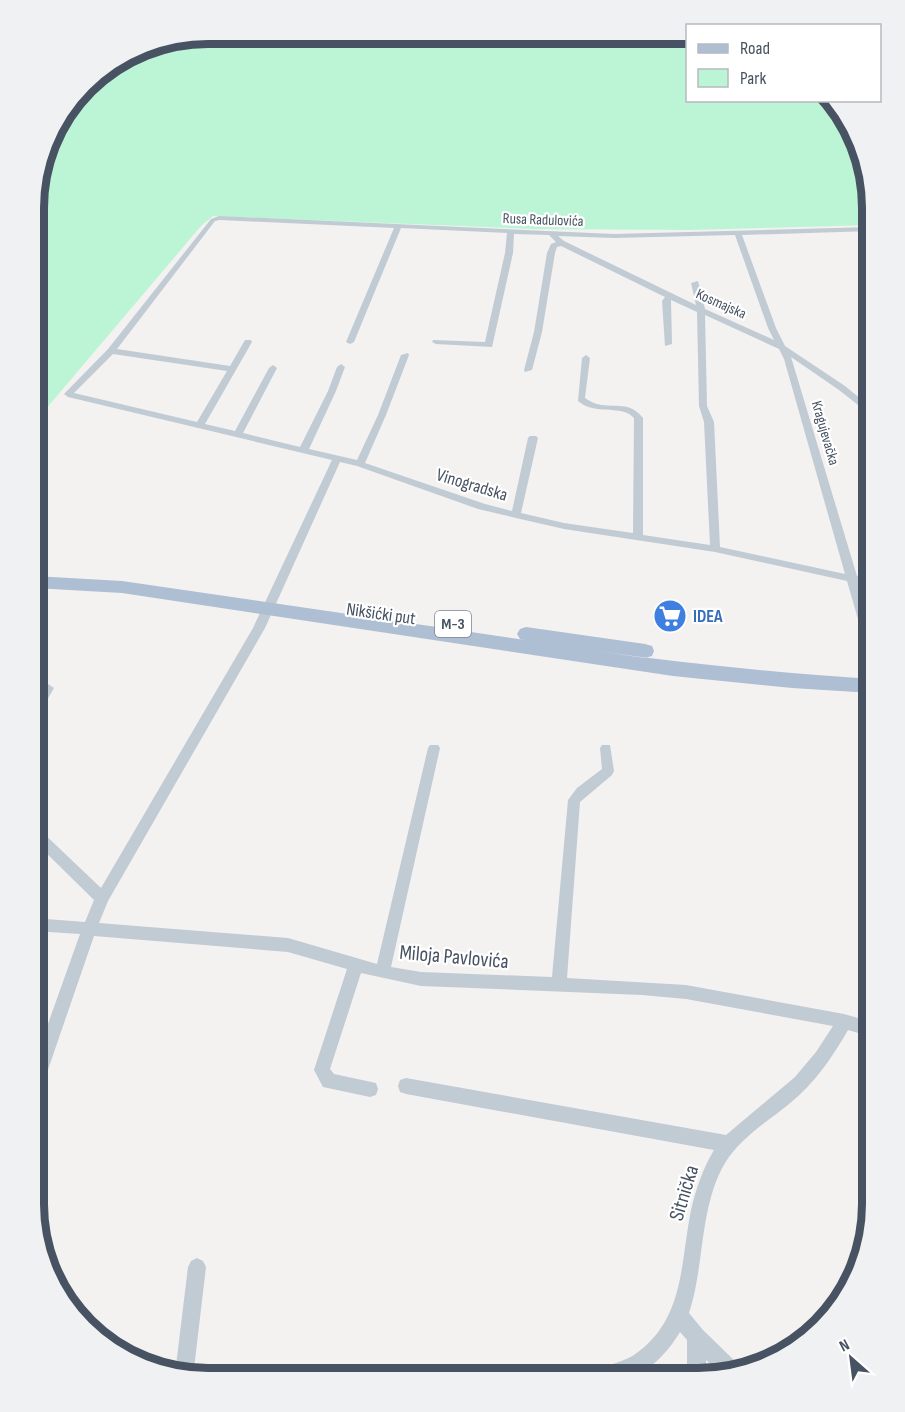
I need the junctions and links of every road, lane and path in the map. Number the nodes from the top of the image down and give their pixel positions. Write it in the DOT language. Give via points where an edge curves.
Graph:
graph roads {
  1 [pos="398,226"];
  2 [pos="862,229"];
  3 [pos="511,232"];
  4 [pos="551,233"];
  5 [pos="738,233"];
  6 [pos="561,243"];
  7 [pos="695,283"];
  8 [pos="669,296"];
  9 [pos="701,310"];
  10 [pos="248,342"];
  11 [pos="350,342"];
  12 [pos="436,342"];
  13 [pos="668,344"];
  14 [pos="780,346"];
  15 [pos="111,351"];
  16 [pos="405,355"];
  17 [pos="586,358"];
  18 [pos="341,367"];
  19 [pos="273,368"];
  20 [pos="231,369"];
  21 [pos="528,370"];
  22 [pos="862,405"];
  23 [pos="200,424"];
  24 [pos="238,435"];
  25 [pos="533,438"];
  26 [pos="303,451"];
  27 [pos="337,459"];
  28 [pos="360,464"];
  29 [pos="516,515"];
  30 [pos="638,537"];
  31 [pos="715,549"];
  32 [pos="43,569"];
  33 [pos="853,579"];
  34 [pos="862,581"];
  35 [pos="43,582"];
  36 [pos="271,604"];
  37 [pos="862,610"];
  38 [pos="862,674"];
  39 [pos="862,685"];
  40 [pos="48,688"];
  41 [pos="43,697"];
  42 [pos="434,748"];
  43 [pos="606,748"];
  44 [pos="43,842"];
  45 [pos="102,898"];
  46 [pos="43,925"];
  47 [pos="90,928"];
  48 [pos="356,964"];
  49 [pos="382,972"];
  50 [pos="559,984"];
  51 [pos="844,1021"];
  52 [pos="861,1027"];
  53 [pos="43,1060"];
  54 [pos="406,1086"];
  55 [pos="370,1089"];
  56 [pos="729,1144"];
  57 [pos="197,1267"];
  58 [pos="680,1316"];
  59 [pos="696,1336"];
  60 [pos="726,1366"];
  61 [pos="185,1367"];
  62 [pos="625,1368"];
  63 [pos="697,1368"];
  1 -- 3 [label="street, Rusa Radulovića"];
  1 -- 11 [label="street"];
  1 -- 15 [label="street, Rusa Radulovića" via="213,220"];
  2 -- 5 [label="street, Rusa Radulovića"];
  3 -- 4 [label="street, Rusa Radulovića"];
  3 -- 12 [label="street" via="489,345"];
  4 -- 5 [label="street, Rusa Radulovića" via="648,237"];
  4 -- 6 [label="street, Kosmajska"];
  5 -- 14 [label="street, Kragujevačka"];
  6 -- 8 [label="street, Kosmajska"];
  6 -- 21 [label="street" via="551,253"];
  7 -- 9 [label="street"];
  8 -- 9 [label="street, Kosmajska"];
  8 -- 13 [label="street"];
  9 -- 14 [label="street, Kosmajska"];
  9 -- 31 [label="street" via="703,406 709,422"];
  10 -- 20 [label="street"];
  14 -- 22 [label="street, Kosmajska"];
  14 -- 33 [label="street, Kragujevačka" via="788,359"];
  15 -- 20 [label="street"];
  15 -- 23 [label="street, Vinogradska" via="68,394"];
  16 -- 28 [label="street"];
  17 -- 30 [label="street" via="583,402 629,409 639,418"];
  18 -- 26 [label="street"];
  19 -- 24 [label="street"];
  20 -- 23 [label="street"];
  23 -- 24 [label="street, Vinogradska"];
  24 -- 26 [label="street, Vinogradska"];
  25 -- 29 [label="street"];
  26 -- 27 [label="street, Vinogradska"];
  27 -- 28 [label="street, Vinogradska"];
  27 -- 36 [label="street"];
  28 -- 29 [label="street, Vinogradska" via="448,496"];
  29 -- 30 [label="street, Vinogradska"];
  30 -- 31 [label="street, Vinogradska"];
  31 -- 33 [label="street, Vinogradska"];
  32 -- 36 [label="main road, Nikšićki put / M-3" via="114,575"];
  33 -- 34 [label="street, Vinogradska"];
  33 -- 37 [label="street, Kragujevačka"];
  35 -- 36 [label="main road" via="122,586"];
  36 -- 38 [label="main road, Nikšićki put / M-3" via="706,660"];
  36 -- 39 [label="main road" via="673,669"];
  36 -- 45 [label="street"];
  40 -- 41 [label="street"];
  42 -- 49 [label="street"];
  43 -- 50 [label="street" via="608,771 574,800"];
  44 -- 45 [label="street"];
  45 -- 47 [label="street"];
  46 -- 47 [label="street, Miloja Pavlovića"];
  47 -- 48 [label="street, Miloja Pavlovića" via="288,945"];
  47 -- 53 [label="street"];
  48 -- 49 [label="street, Miloja Pavlovića"];
  48 -- 55 [label="street" via="322,1070 329,1081"];
  49 -- 50 [label="street, Miloja Pavlovića" via="421,979"];
  50 -- 51 [label="street, Miloja Pavlovića" via="686,993"];
  51 -- 52 [label="street, Miloja Pavlovića"];
  51 -- 56 [label="street, Sitnička" via="803,1080"];
  54 -- 56 [label="street"];
  56 -- 58 [label="street, Sitnička" via="705,1184"];
  57 -- 61 [label="street"];
  58 -- 59 [label="street"];
  58 -- 62 [label="street, Sitnička" via="667,1338 648,1357"];
  59 -- 60 [label="street"];
  59 -- 63 [label="street"];
}
